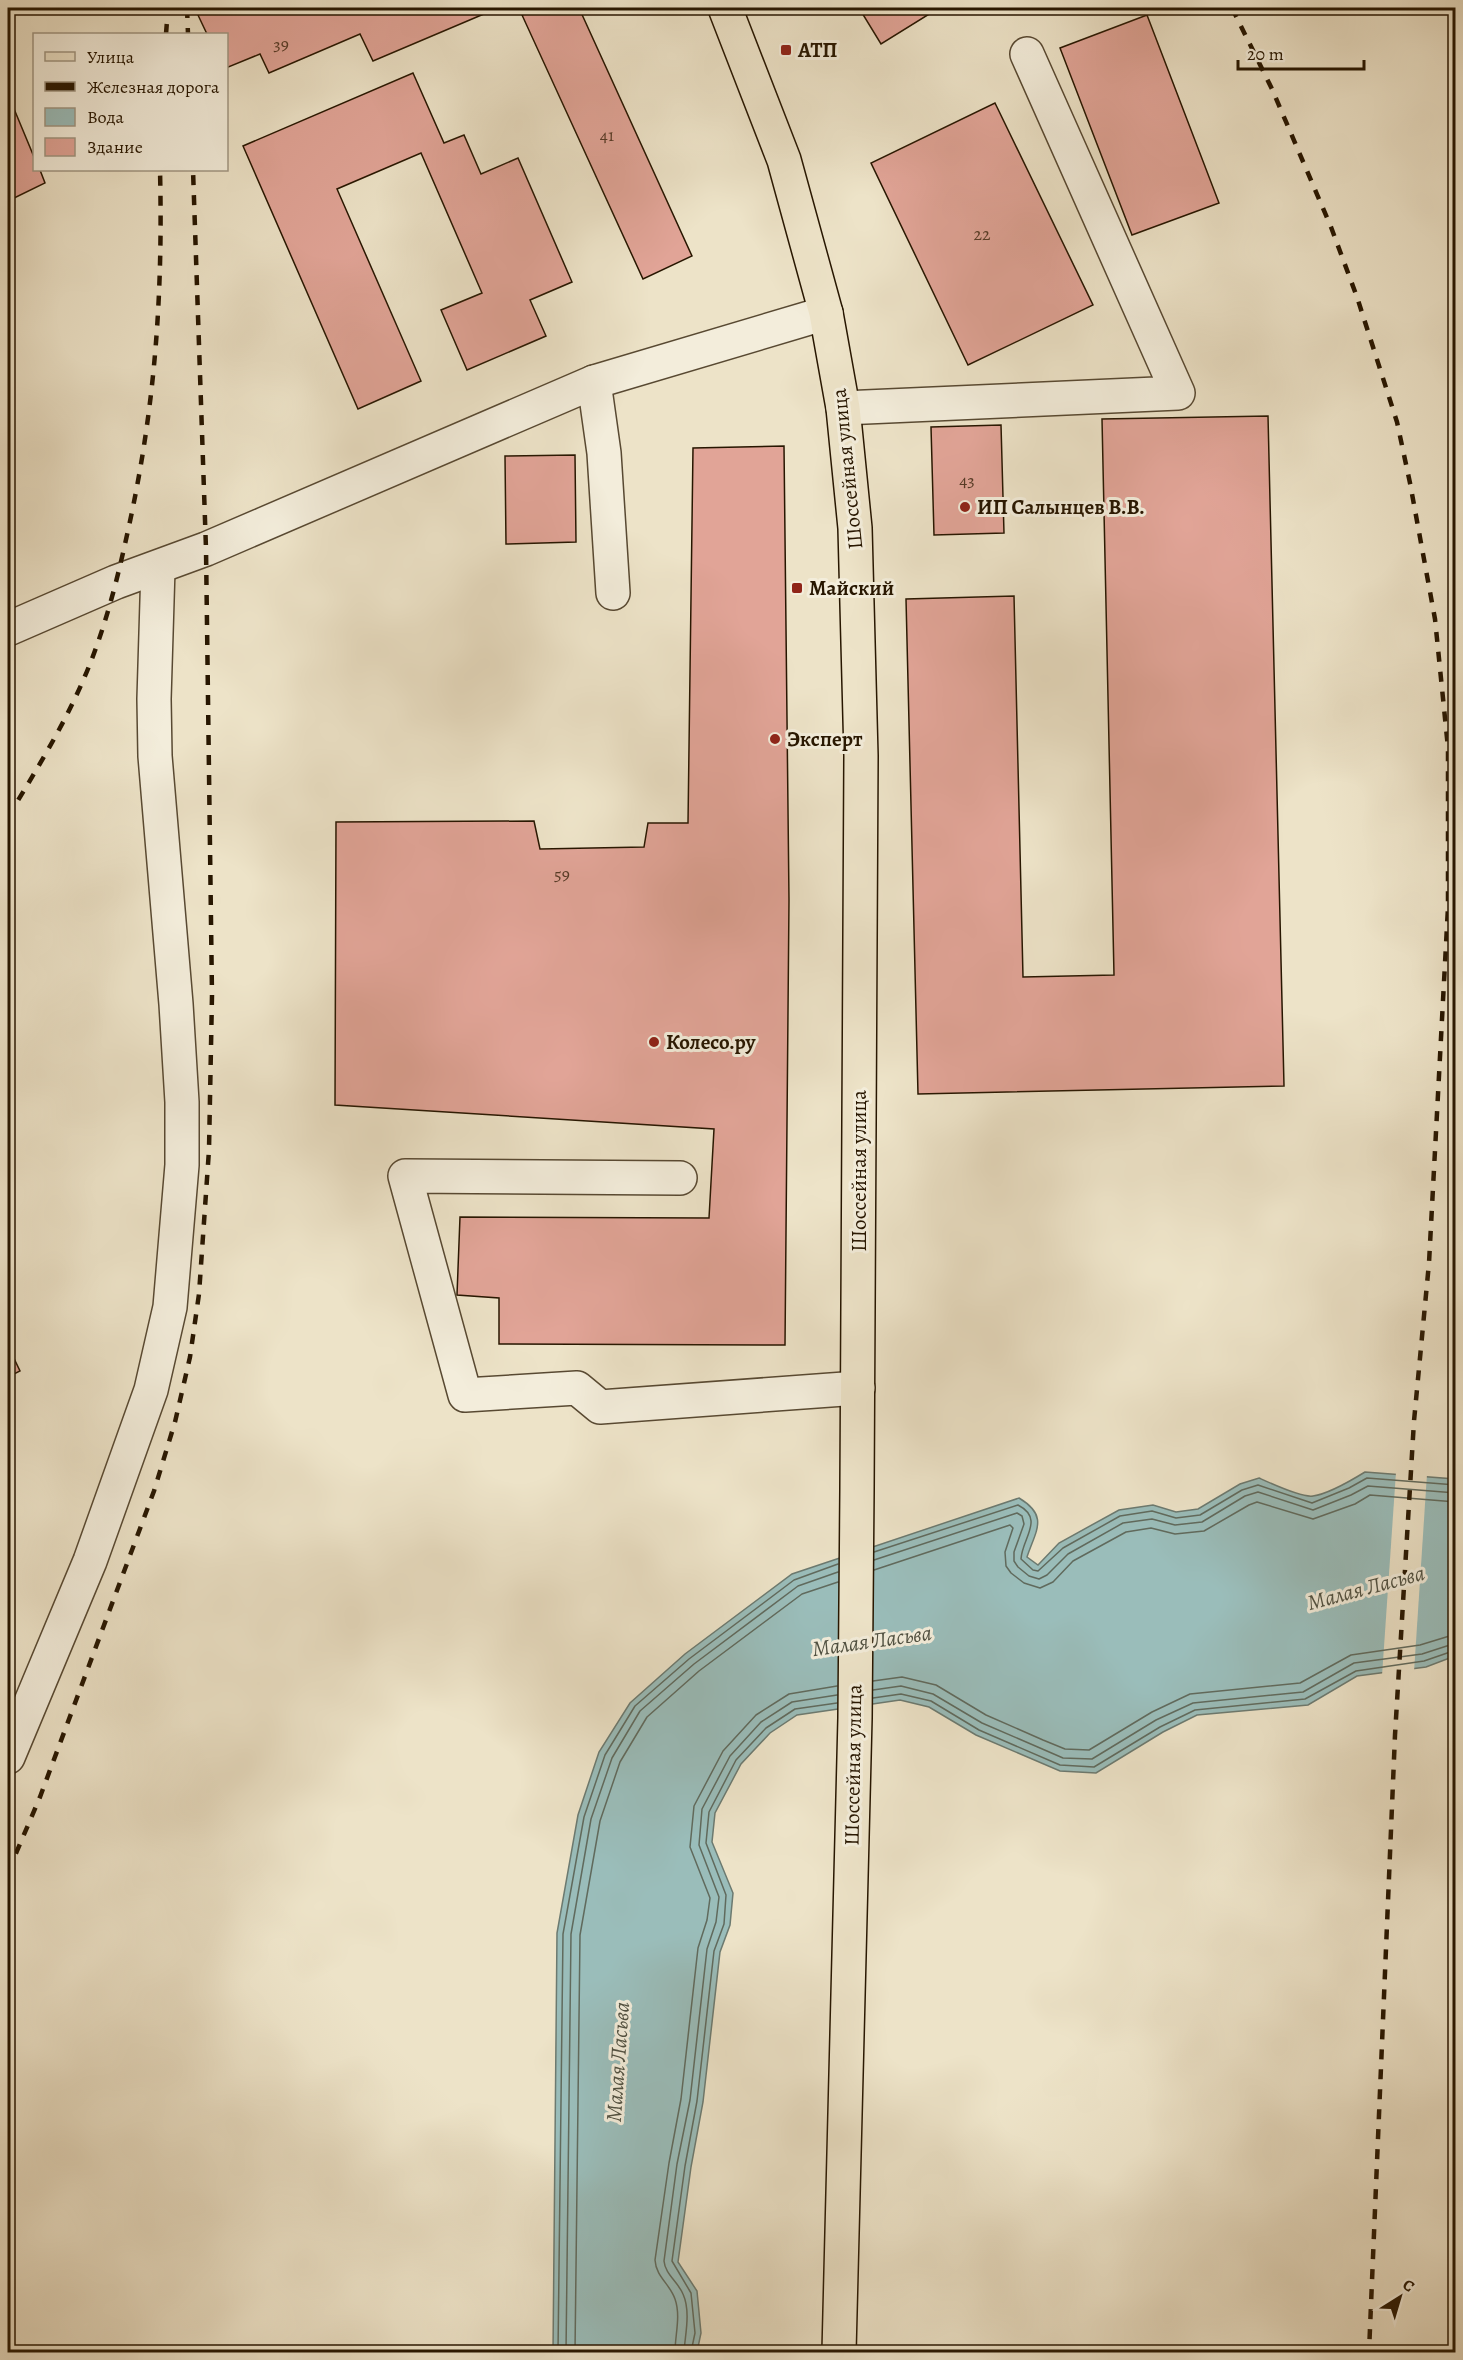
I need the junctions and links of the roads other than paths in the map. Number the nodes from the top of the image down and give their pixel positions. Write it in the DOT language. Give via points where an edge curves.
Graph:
graph roads {
  1 [pos="725,8"];
  2 [pos="1027,54"];
  3 [pos="826,313"];
  4 [pos="594,382"];
  5 [pos="843,408"];
  6 [pos="158,568"];
  7 [pos="613,592"];
  8 [pos="8,629"];
  9 [pos="680,1178"];
  10 [pos="858,1388"];
  11 [pos="8,1757"];
  12 [pos="839,2352"];
  1 -- 3 [label="main road, Шоссейная улица" via="784,160"];
  2 -- 5 [label="lane" via="1178,393"];
  3 -- 4 [label="lane"];
  3 -- 5 [label="main road, Шоссейная улица"];
  4 -- 6 [label="lane"];
  4 -- 7 [label="lane" via="604,453"];
  5 -- 10 [label="main road, Шоссейная улица" via="855,528 861,756"];
  6 -- 8 [label="lane"];
  6 -- 11 [label="lane" via="155,756 182,1102 183,1165 170,1307 151,1390 90,1561"];
  9 -- 10 [label="lane" via="405,1176 465,1395 577,1388 600,1407"];
  10 -- 12 [label="main road, Шоссейная улица" via="855,1718"];
}
